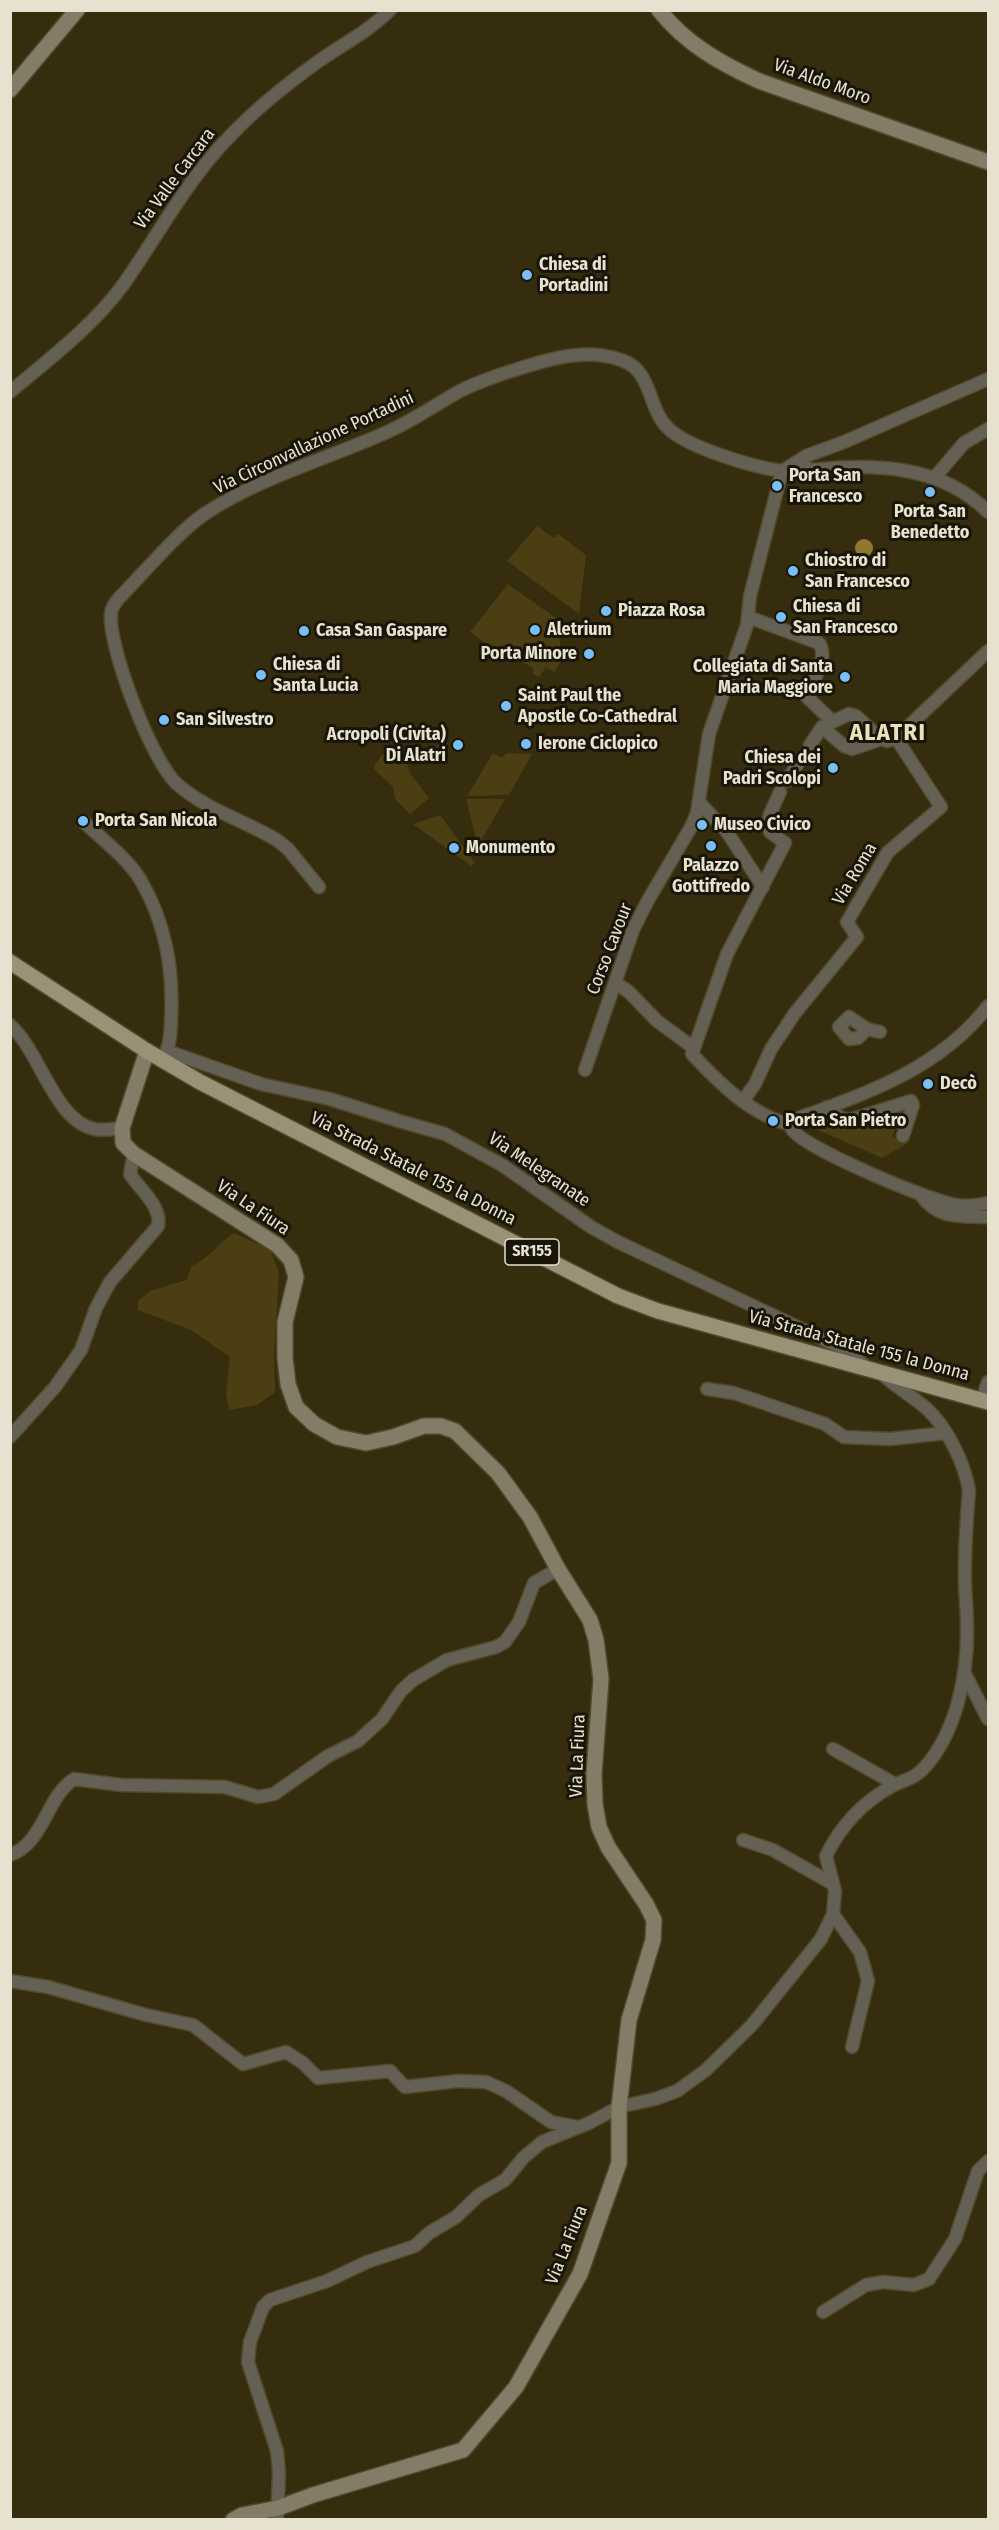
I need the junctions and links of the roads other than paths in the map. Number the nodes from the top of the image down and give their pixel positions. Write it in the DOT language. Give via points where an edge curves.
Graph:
graph roads {
  1 [pos="77,10"];
  2 [pos="390,10"];
  3 [pos="658,10"];
  4 [pos="10,90"];
  5 [pos="988,162"];
  6 [pos="988,379"];
  7 [pos="10,392"];
  8 [pos="988,429"];
  9 [pos="802,459"];
  10 [pos="782,471"];
  11 [pos="935,477"];
  12 [pos="988,512"];
  13 [pos="748,617"];
  14 [pos="988,651"];
  15 [pos="827,724"];
  16 [pos="896,738"];
  17 [pos="881,739"];
  18 [pos="810,745"];
  19 [pos="802,757"];
  20 [pos="788,778"];
  21 [pos="780,792"];
  22 [pos="701,804"];
  23 [pos="85,823"];
  24 [pos="319,886"];
  25 [pos="763,887"];
  26 [pos="10,962"];
  27 [pos="616,983"];
  28 [pos="988,1006"];
  29 [pos="10,1025"];
  30 [pos="867,1029"];
  31 [pos="880,1032"];
  32 [pos="694,1048"];
  33 [pos="147,1051"];
  34 [pos="164,1055"];
  35 [pos="585,1070"];
  36 [pos="743,1101"];
  37 [pos="827,1107"];
  38 [pos="792,1125"];
  39 [pos="122,1128"];
  40 [pos="903,1136"];
  41 [pos="134,1154"];
  42 [pos="921,1195"];
  43 [pos="988,1203"];
  44 [pos="988,1218"];
  45 [pos="875,1372"];
  46 [pos="988,1382"];
  47 [pos="707,1389"];
  48 [pos="985,1401"];
  49 [pos="946,1433"];
  50 [pos="10,1437"];
  51 [pos="558,1569"];
  52 [pos="964,1671"];
  53 [pos="988,1719"];
  54 [pos="833,1749"];
  55 [pos="895,1784"];
  56 [pos="742,1839"];
  57 [pos="10,1855"];
  58 [pos="833,1884"];
  59 [pos="833,1914"];
  60 [pos="10,1981"];
  61 [pos="852,2047"];
  62 [pos="619,2107"];
  63 [pos="579,2127"];
  64 [pos="988,2160"];
  65 [pos="823,2312"];
  66 [pos="277,2514"];
  67 [pos="233,2520"];
  1 -- 4 [label="main road"];
  2 -- 7 [label="street, Via Valle Carcara" via="317,63 234,132 182,196 116,293 68,342"];
  3 -- 5 [label="main road, Via Aldo Moro" via="698,48 759,81"];
  6 -- 9 [label="street"];
  8 -- 11 [label="street" via="964,443"];
  9 -- 10 [label="street"];
  9 -- 11 [label="street" via="803,466 812,470 907,469"];
  10 -- 13 [label="street, Corso Cavour"];
  10 -- 24 [label="street, Via Circonvallazione Portadini" via="693,444 668,428 640,373 623,360 569,355 462,389 386,433 266,482 202,516 115,603 112,628 126,681 166,772 192,795 277,840"];
  11 -- 12 [label="street"];
  13 -- 15 [label="street" via="819,643 824,652 807,697"];
  13 -- 22 [label="street, Corso Cavour" via="710,734"];
  14 -- 16 [label="street"];
  15 -- 17 [label="street" via="852,714"];
  15 -- 17 [label="street" via="848,748"];
  15 -- 18 [label="street"];
  16 -- 17 [label="street"];
  16 -- 36 [label="street, Via Roma" via="941,807 888,852 847,922 857,936 795,1013"];
  19 -- 20 [label="street"];
  21 -- 25 [label="street" via="768,824 770,832 785,843"];
  22 -- 25 [label="street" via="727,832"];
  22 -- 27 [label="street, Corso Cavour" via="692,827 633,930"];
  23 -- 34 [label="street" via="129,864 158,917 171,974 172,1009"];
  25 -- 32 [label="street" via="727,954"];
  26 -- 33 [label="main road, Via Strada Statale 155 la Donna / SR155"];
  27 -- 32 [label="street"];
  27 -- 35 [label="street, Corso Cavour"];
  28 -- 37 [label="street" via="967,1031 931,1059 899,1078"];
  29 -- 39 [label="street" via="25,1040 63,1107 77,1121 92,1129"];
  30 -- 31 [label="street"];
  32 -- 36 [label="street" via="692,1054 703,1066"];
  33 -- 34 [label="main road, Via Strada Statale 155 la Donna / SR155"];
  33 -- 39 [label="main road"];
  34 -- 45 [label="main road, Via Strada Statale 155 la Donna / SR155" via="200,1082 618,1296 658,1311"];
  34 -- 45 [label="street, Via Melegranate" via="365,1109 460,1140 591,1227 846,1350"];
  36 -- 38 [label="street" via="773,1121"];
  37 -- 38 [label="street"];
  37 -- 40 [label="street" via="850,1120 911,1101"];
  38 -- 42 [label="street" via="798,1137"];
  39 -- 41 [label="main road" via="123,1143"];
  41 -- 50 [label="street" via="130,1174 156,1208 158,1226 110,1282 81,1350 55,1387"];
  41 -- 51 [label="main road, Via La Fiura" via="277,1245 291,1260 296,1277 285,1322 285,1358 296,1407 314,1424 337,1437 366,1443 424,1426 455,1431 498,1473 531,1517"];
  42 -- 43 [label="street" via="956,1205"];
  42 -- 44 [label="street" via="937,1212"];
  45 -- 48 [label="main road, Via Strada Statale 155 la Donna / SR155"];
  45 -- 49 [label="street, Via Melegranate" via="925,1407"];
  46 -- 48 [label="street"];
  47 -- 49 [label="street" via="734,1393 825,1424 844,1437 890,1439"];
  49 -- 52 [label="street, Via Melegranate" via="969,1490"];
  51 -- 57 [label="street" via="534,1583 519,1622 505,1642 447,1660 413,1680 382,1719 358,1741 328,1756 274,1794 258,1797 225,1787 122,1785 74,1779 58,1796 31,1841"];
  51 -- 62 [label="main road, Via La Fiura" via="590,1620 596,1640 601,1679 594,1774 599,1827 654,1920 653,1940 629,2020"];
  52 -- 53 [label="street"];
  52 -- 55 [label="street, Via Melegranate" via="942,1745 917,1776"];
  54 -- 55 [label="street"];
  55 -- 58 [label="street, Via Melegranate" via="868,1800 835,1839 826,1856"];
  56 -- 58 [label="street" via="773,1850"];
  58 -- 59 [label="street, Via Melegranate"];
  59 -- 61 [label="street" via="860,1952 868,1981"];
  59 -- 62 [label="street" via="821,1939 773,2001 706,2070 677,2091"];
  60 -- 63 [label="street" via="48,1987 193,2025 243,2064 286,2052 318,2078 390,2071 405,2087 486,2082 551,2122"];
  62 -- 63 [label="street"];
  62 -- 66 [label="main road, Via La Fiura" via="619,2163 580,2274 516,2387 463,2450 313,2495"];
  63 -- 66 [label="street" via="542,2142 505,2180 479,2195 415,2246 270,2300 263,2307 250,2342 248,2362 277,2451"];
  64 -- 65 [label="street" via="978,2171 955,2239 930,2279 914,2285 866,2285"];
  66 -- 67 [label="main road, Via La Fiura" via="242,2515"];
}
